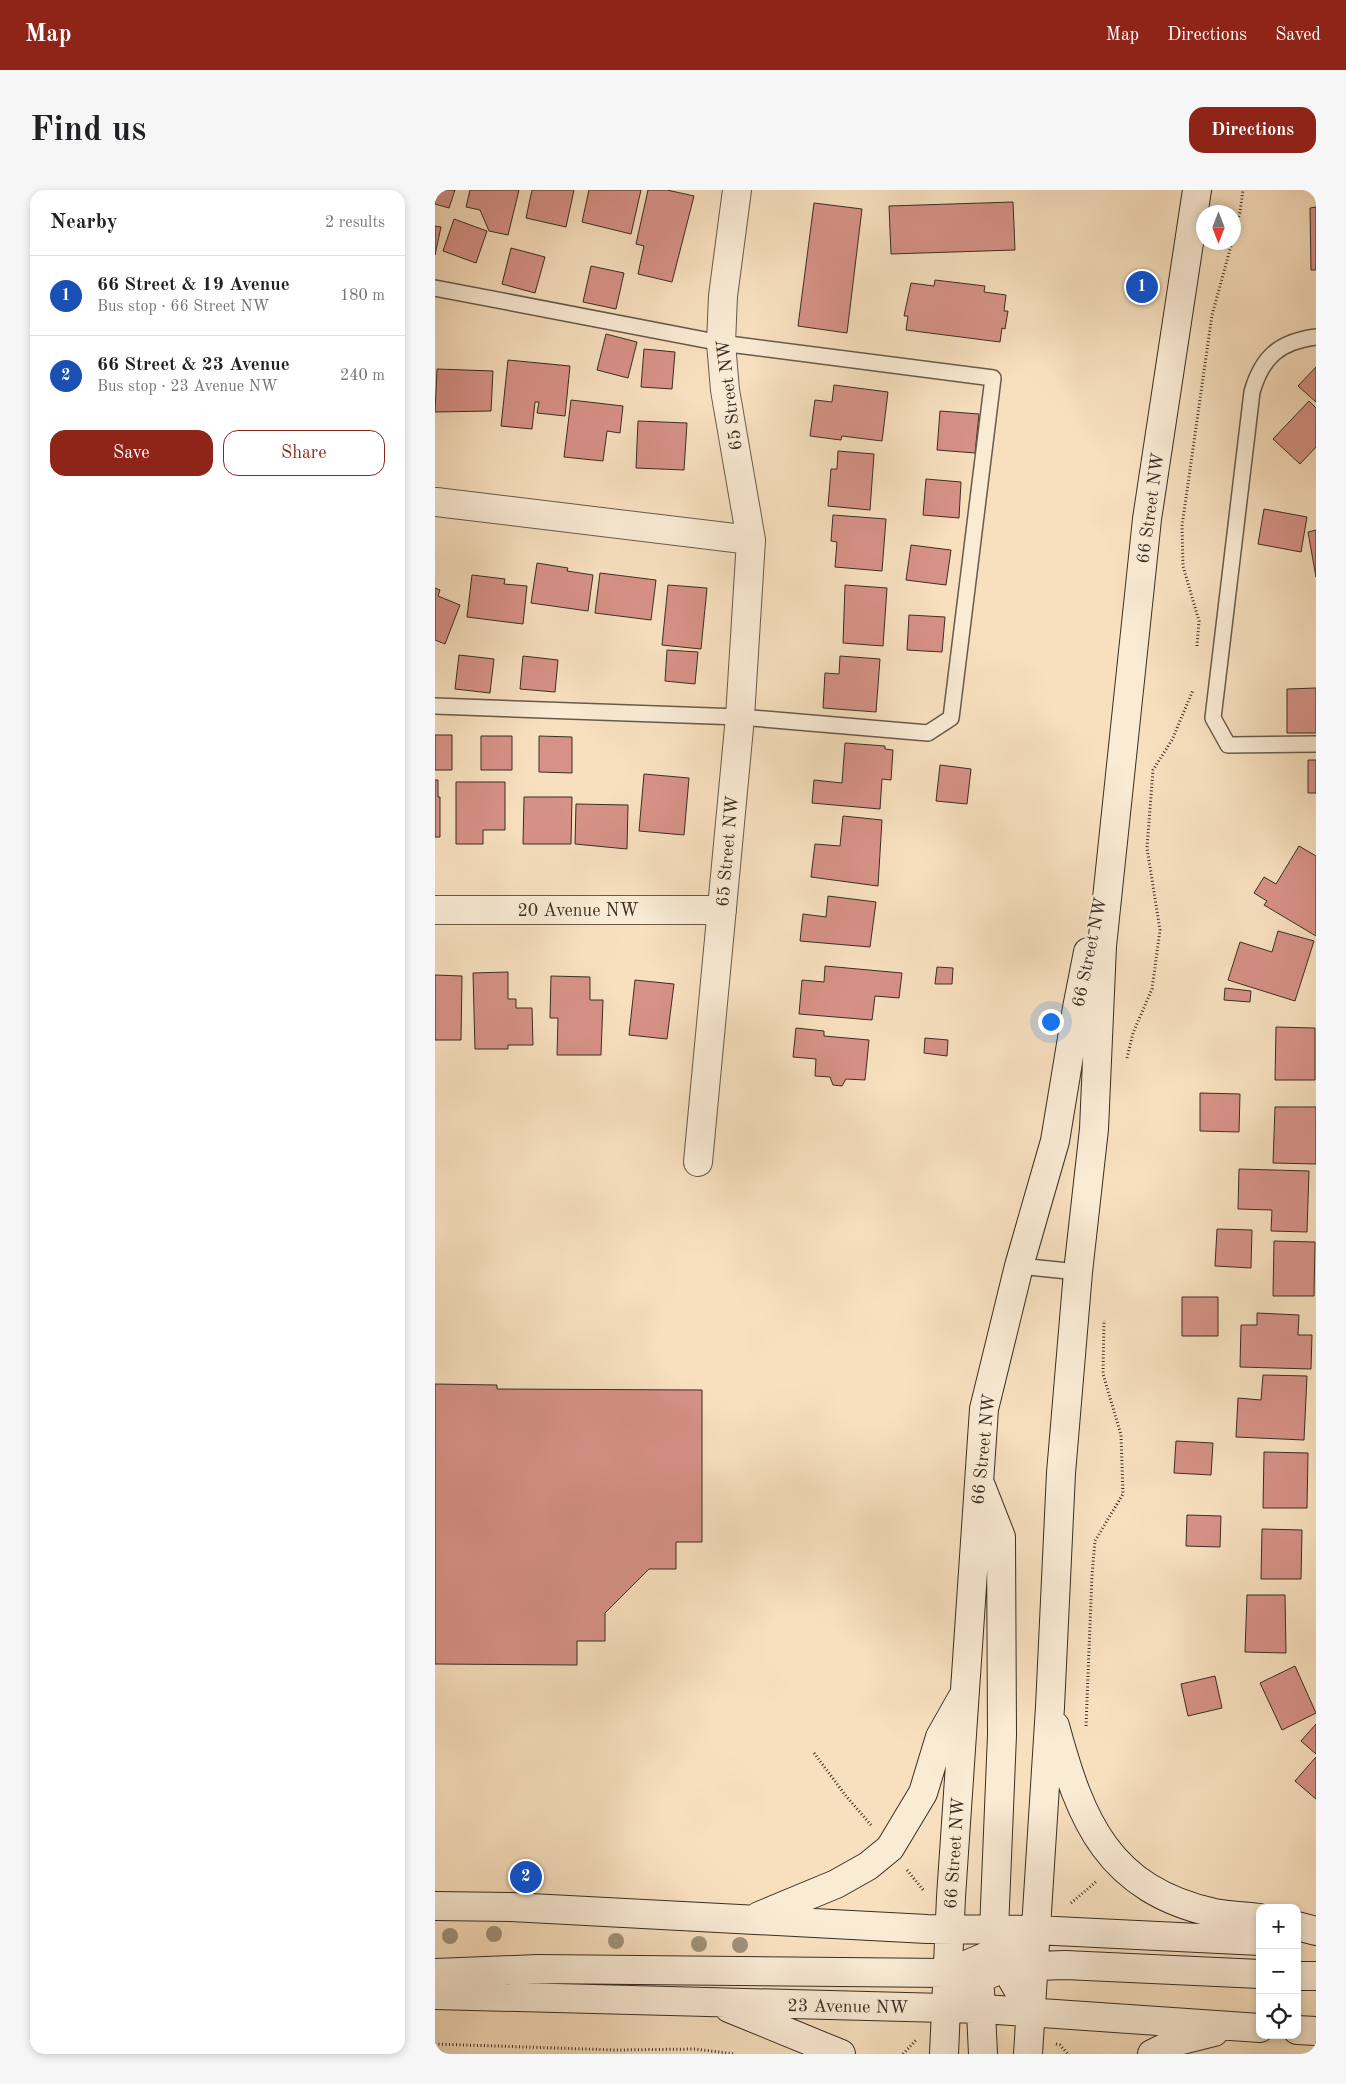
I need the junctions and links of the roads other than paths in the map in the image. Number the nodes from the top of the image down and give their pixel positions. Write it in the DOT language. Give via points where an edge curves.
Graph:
graph roads {
  1 [pos="737,190"];
  2 [pos="1197,190"];
  3 [pos="435,288"];
  4 [pos="1316,337"];
  5 [pos="721,343"];
  6 [pos="436,502"];
  7 [pos="751,540"];
  8 [pos="435,706"];
  9 [pos="739,717"];
  10 [pos="1316,744"];
  11 [pos="1114,828"];
  12 [pos="435,910"];
  13 [pos="722,910"];
  14 [pos="698,1162"];
  15 [pos="1019,1266"];
  16 [pos="1078,1272"];
  17 [pos="978,1478"];
  18 [pos="966,1692"];
  19 [pos="1049,1707"];
  20 [pos="435,1906"];
  21 [pos="1256,1918"];
  22 [pos="751,1919"];
  23 [pos="1301,1927"];
  24 [pos="949,1930"];
  25 [pos="1035,1930"];
  26 [pos="1316,1931"];
  27 [pos="1256,1941"];
  28 [pos="1301,1942"];
  29 [pos="1316,1943"];
  30 [pos="1000,1950"];
  31 [pos="1033,1966"];
  32 [pos="964,1972"];
  33 [pos="435,1973"];
  34 [pos="1256,1974"];
  35 [pos="1301,1976"];
  36 [pos="1316,1976"];
  37 [pos="435,1995"];
  38 [pos="716,2002"];
  39 [pos="945,2008"];
  40 [pos="983,2009"];
  41 [pos="1031,2012"];
  42 [pos="1251,2028"];
  43 [pos="1301,2030"];
  44 [pos="1316,2031"];
  45 [pos="841,2054"];
  46 [pos="944,2054"];
  47 [pos="983,2054"];
  48 [pos="1028,2054"];
  49 [pos="1152,2054"];
  1 -- 5 [label="main road, 65 Street NW" via="723,296"];
  2 -- 11 [label="main road, 66 Street NW" via="1147,518"];
  3 -- 5 [label="lane"];
  4 -- 10 [label="lane" via="1295,341 1266,360 1258,372 1252,392 1213,718 1228,745"];
  5 -- 7 [label="main road, 65 Street NW" via="725,390"];
  5 -- 9 [label="lane" via="993,378 951,718 928,732"];
  6 -- 7 [label="main road"];
  7 -- 9 [label="main road, 65 Street NW"];
  8 -- 9 [label="lane"];
  9 -- 13 [label="main road, 65 Street NW"];
  11 -- 15 [label="main road, 66 Street NW" via="1077,1008 1055,1141"];
  11 -- 16 [label="main road, 66 Street NW" via="1101,946 1094,1129"];
  12 -- 13 [label="main road, 20 Avenue NW"];
  13 -- 14 [label="main road, 65 Street NW"];
  15 -- 16 [label="lane"];
  15 -- 17 [label="main road, 66 Street NW" via="984,1409"];
  16 -- 19 [label="main road, 66 Street NW" via="1061,1473"];
  17 -- 18 [label="main road, 66 Street NW"];
  17 -- 30 [label="main road" via="1001,1537"];
  18 -- 22 [label="main road" via="940,1736 923,1793 890,1848 868,1866 836,1884"];
  18 -- 24 [label="main road, 66 Street NW"];
  19 -- 21 [label="main road" via="1075,1795 1116,1863 1134,1879 1183,1904 1215,1913"];
  19 -- 25 [label="main road, 66 Street NW"];
  20 -- 22 [label="main road" via="511,1906"];
  22 -- 24 [label="main road"];
  23 -- 26 [label="main road"];
  24 -- 30 [label="main road"];
  24 -- 32 [label="main road, 66 Street NW"];
  25 -- 27 [label="main road"];
  25 -- 30 [label="main road"];
  25 -- 31 [label="main road, 66 Street NW"];
  28 -- 29 [label="main road"];
  30 -- 31 [label="main road"];
  30 -- 32 [label="main road"];
  30 -- 41 [label="main road"];
  31 -- 34 [label="main road"];
  31 -- 41 [label="main road, 66 Street NW"];
  32 -- 33 [label="main road" via="538,1969"];
  32 -- 39 [label="main road, 66 Street NW"];
  32 -- 40 [label="main road"];
  35 -- 36 [label="main road"];
  37 -- 38 [label="main road, 23 Avenue NW"];
  38 -- 39 [label="main road, 23 Avenue NW"];
  38 -- 45 [label="main road"];
  39 -- 40 [label="main road, 23 Avenue NW"];
  39 -- 46 [label="main road, 66 Street NW"];
  40 -- 41 [label="main road, 23 Avenue NW"];
  40 -- 47 [label="main road"];
  41 -- 42 [label="main road, 23 Avenue NW"];
  41 -- 48 [label="main road, 66 Street NW"];
  42 -- 49 [label="main road" via="1202,2034 1177,2041"];
  43 -- 44 [label="main road"];
}
